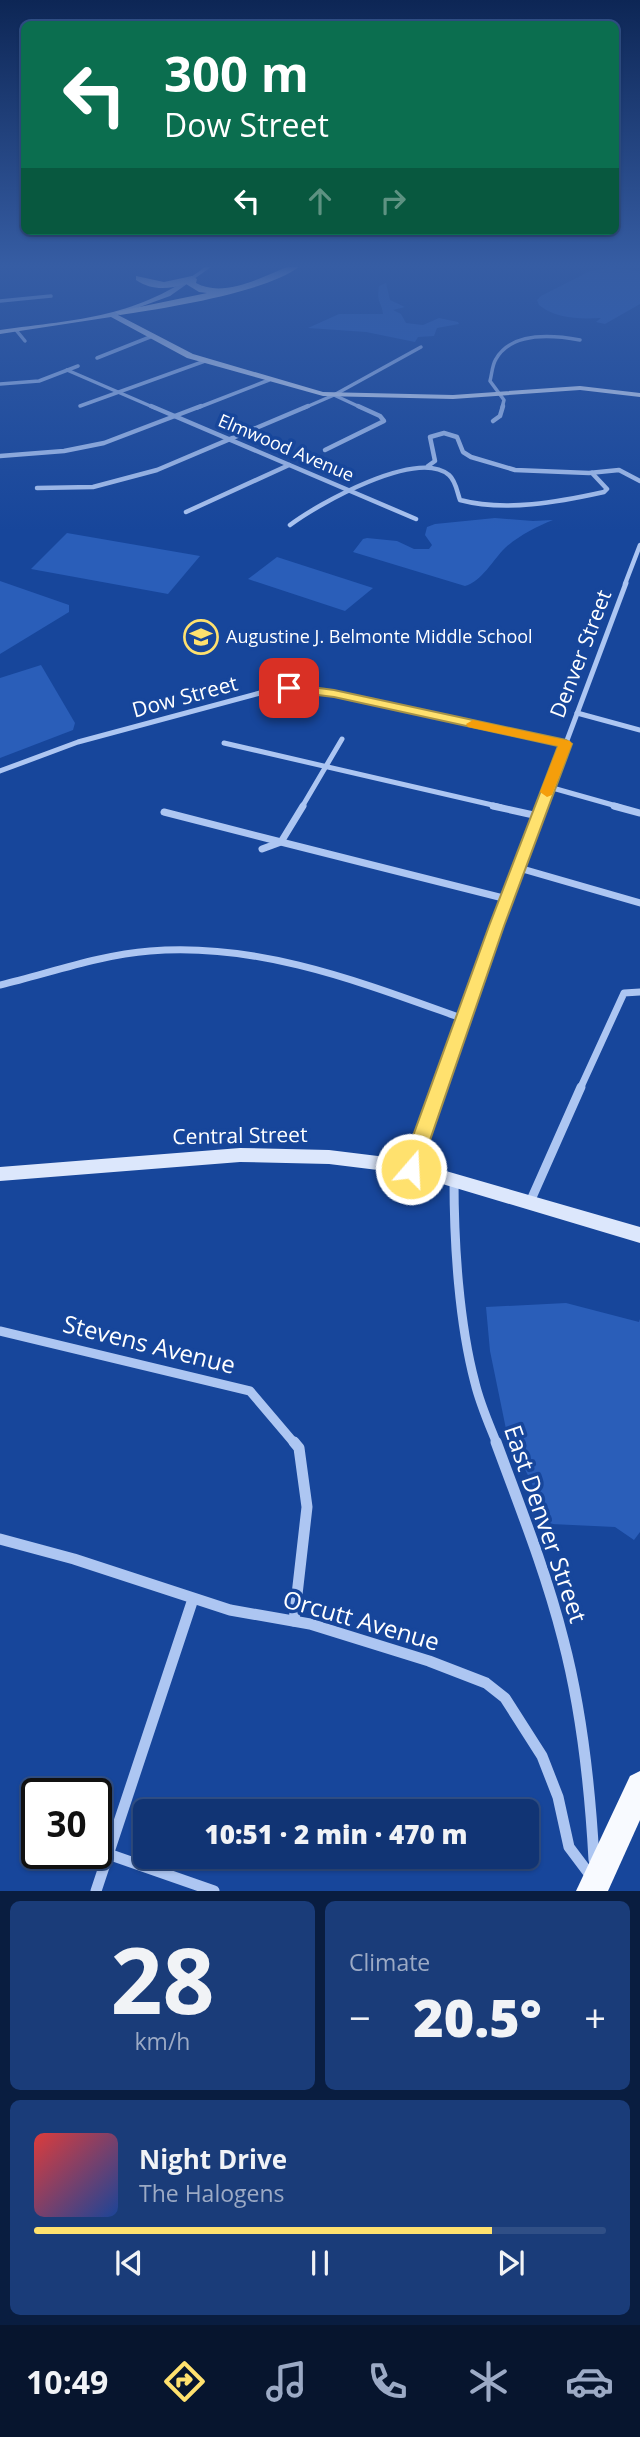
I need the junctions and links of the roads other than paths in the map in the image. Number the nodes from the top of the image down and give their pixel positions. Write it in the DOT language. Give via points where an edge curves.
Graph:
graph roads {
  1 [pos="104,355"];
  2 [pos="192,355"];
  3 [pos="406,355"];
  4 [pos="498,355"];
  5 [pos="97,358"];
  6 [pos="205,361"];
  7 [pos="78,366"];
  8 [pos="67,370"];
  9 [pos="269,380"];
  10 [pos="0,384"];
  11 [pos="118,392"];
  12 [pos="502,394"];
  13 [pos="334,395"];
  14 [pos="640,395"];
  15 [pos="80,405"];
  16 [pos="176,416"];
  17 [pos="493,421"];
  18 [pos="229,440"];
  19 [pos="325,450"];
  20 [pos="0,456"];
  21 [pos="289,465"];
  22 [pos="427,466"];
  23 [pos="592,473"];
  24 [pos="640,481"];
  25 [pos="37,488"];
  26 [pos="353,492"];
  27 [pos="186,512"];
  28 [pos="416,519"];
  29 [pos="290,525"];
  30 [pos="640,545"];
  31 [pos="577,713"];
  32 [pos="640,730"];
  33 [pos="342,740"];
  34 [pos="224,743"];
  35 [pos="566,744"];
  36 [pos="327,767"];
  37 [pos="0,771"];
  38 [pos="549,787"];
  39 [pos="164,812"];
  40 [pos="640,813"];
  41 [pos="538,816"];
  42 [pos="281,842"];
  43 [pos="262,849"];
  44 [pos="519,868"];
  45 [pos="507,899"];
  46 [pos="640,903"];
  47 [pos="0,985"];
  48 [pos="640,992"];
  49 [pos="464,1019"];
  50 [pos="411,1169"];
  51 [pos="0,1174"];
  52 [pos="454,1180"];
  53 [pos="530,1202"];
  54 [pos="640,1235"];
  55 [pos="0,1331"];
  56 [pos="0,1539"];
  57 [pos="192,1599"];
  58 [pos="294,1621"];
  59 [pos="640,1786"];
  60 [pos="112,1842"];
  61 [pos="112,1855"];
  62 [pos="103,1869"];
  63 [pos="594,1887"];
  64 [pos="96,1891"];
  65 [pos="214,1891"];
  1 -- 5 [label="street"];
  2 -- 6 [label="street"];
  3 -- 13 [label="street"];
  4 -- 12 [label="street" via="490,381"];
  6 -- 9 [label="street"];
  6 -- 11 [label="street"];
  7 -- 8 [label="street"];
  8 -- 10 [label="street" via="39,382"];
  8 -- 11 [label="street, Elmwood Avenue"];
  9 -- 13 [label="street"];
  9 -- 16 [label="street"];
  11 -- 15 [label="street"];
  11 -- 16 [label="street, Elmwood Avenue"];
  12 -- 13 [label="street" via="420,398"];
  12 -- 14 [label="street" via="580,388"];
  12 -- 17 [label="street" via="503,407"];
  13 -- 18 [label="street"];
  13 -- 19 [label="street" via="384,421"];
  16 -- 18 [label="street, Elmwood Avenue"];
  16 -- 20 [label="street" via="91,446"];
  18 -- 21 [label="street, Elmwood Avenue"];
  18 -- 25 [label="street" via="116,481 88,488"];
  21 -- 26 [label="street, Elmwood Avenue"];
  21 -- 27 [label="street"];
  22 -- 23 [label="street" via="435,461 429,437 450,434 457,437 466,455 502,466 529,472"];
  22 -- 23 [label="street" via="451,477 460,500 477,504 604,492 607,489"];
  22 -- 26 [label="street" via="402,469"];
  23 -- 24 [label="street" via="619,470"];
  26 -- 28 [label="street, Elmwood Avenue"];
  26 -- 29 [label="street"];
  30 -- 31 [label="street, Denver Street"];
  31 -- 32 [label="street"];
  31 -- 35 [label="street, Denver Street"];
  33 -- 36 [label="street"];
  34 -- 36 [label="street"];
  35 -- 37 [label="street, Dow Street" via="298,688 260,693 50,750"];
  35 -- 38 [label="street, Denver Street"];
  36 -- 41 [label="street"];
  36 -- 42 [label="street"];
  38 -- 40 [label="street"];
  38 -- 41 [label="street, Denver Street"];
  39 -- 42 [label="street"];
  41 -- 44 [label="street, Denver Street"];
  42 -- 43 [label="street"];
  42 -- 45 [label="street"];
  44 -- 45 [label="street, Denver Street"];
  44 -- 46 [label="street"];
  45 -- 49 [label="street, Denver Street"];
  47 -- 49 [label="street" via="148,951 242,952 283,960"];
  48 -- 53 [label="street" via="624,993 620,1000"];
  49 -- 50 [label="street, Denver Street"];
  50 -- 51 [label="street, Central Street" via="339,1158 265,1154"];
  50 -- 52 [label="street, Central Street"];
  52 -- 53 [label="street, Central Street"];
  52 -- 63 [label="street, East Denver Street" via="468,1353 481,1406 541,1563 574,1684 590,1778"];
  53 -- 54 [label="street, Central Street"];
  55 -- 58 [label="street, Stevens Avenue" via="250,1391 299,1448 307,1507"];
  56 -- 57 [label="street, Orcutt Avenue"];
  57 -- 58 [label="street, Orcutt Avenue"];
  57 -- 60 [label="street"];
  58 -- 63 [label="street, Orcutt Avenue" via="452,1670 486,1683 505,1698 542,1756 558,1797 569,1847"];
  59 -- 63 [label="main road"];
  61 -- 65 [label="street"];
  62 -- 64 [label="street"];
}
